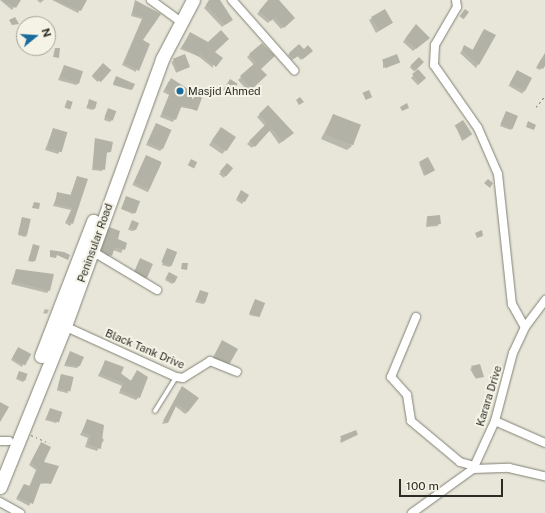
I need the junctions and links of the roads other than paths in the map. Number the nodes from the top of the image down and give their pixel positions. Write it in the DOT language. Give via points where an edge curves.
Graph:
graph roads {
  1 [pos="151,0"];
  2 [pos="184,0"];
  3 [pos="193,0"];
  4 [pos="232,0"];
  5 [pos="456,0"];
  6 [pos="177,18"];
  7 [pos="294,70"];
  8 [pos="92,252"];
  9 [pos="157,290"];
  10 [pos="545,300"];
  11 [pos="416,318"];
  12 [pos="60,324"];
  13 [pos="525,327"];
  14 [pos="237,372"];
  15 [pos="176,376"];
  16 [pos="156,411"];
  17 [pos="495,421"];
  18 [pos="4,441"];
  19 [pos="545,443"];
  20 [pos="0,466"];
  21 [pos="473,468"];
  22 [pos="545,476"];
  23 [pos="0,487"];
  24 [pos="0,502"];
  25 [pos="20,513"];
  26 [pos="412,513"];
  1 -- 6 [label="street"];
  2 -- 6 [label="main road, Peninsular Road"];
  3 -- 6 [label="main road, Peninsular Road"];
  4 -- 7 [label="street"];
  5 -- 13 [label="street" via="457,7 435,45 434,65 478,128 498,174 512,304"];
  6 -- 8 [label="main road, Peninsular Road"];
  6 -- 12 [label="main road, Peninsular Road"];
  8 -- 9 [label="street"];
  8 -- 12 [label="main road, Peninsular Road"];
  10 -- 13 [label="street, Karara Drive"];
  11 -- 21 [label="street" via="391,377 406,396 411,421 460,462"];
  12 -- 15 [label="street, Black Tank Drive"];
  12 -- 18 [label="main road, Peninsular Road"];
  12 -- 23 [label="main road, Peninsular Road"];
  13 -- 17 [label="street, Karara Drive" via="513,353"];
  14 -- 15 [label="street, Black Tank Drive" via="210,361 183,378"];
  15 -- 16 [label="lane"];
  17 -- 19 [label="street"];
  17 -- 21 [label="street, Karara Drive"];
  18 -- 20 [label="main road, Peninsular Road"];
  21 -- 22 [label="street" via="509,468"];
  21 -- 26 [label="street"];
  24 -- 25 [label="street"];
}
